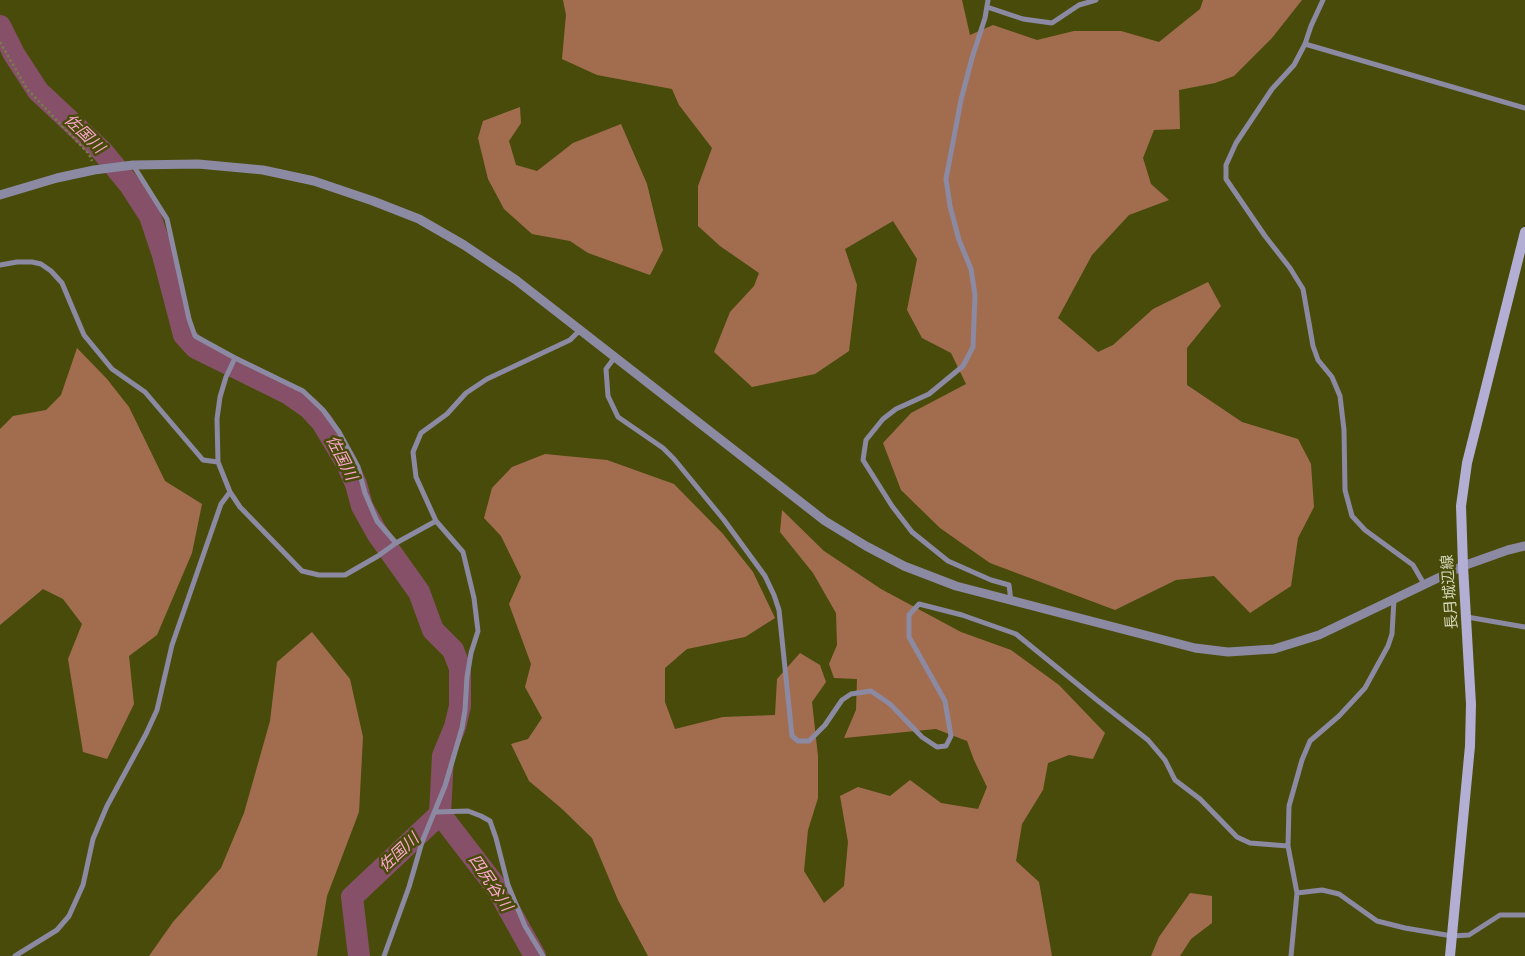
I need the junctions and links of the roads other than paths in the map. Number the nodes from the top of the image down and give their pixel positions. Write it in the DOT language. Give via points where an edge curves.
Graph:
graph roads {
  1 [pos="988,0"];
  2 [pos="1096,0"];
  3 [pos="1323,0"];
  4 [pos="987,7"];
  5 [pos="1305,44"];
  6 [pos="1525,108"];
  7 [pos="133,165"];
  8 [pos="0,195"];
  9 [pos="1525,232"];
  10 [pos="0,265"];
  11 [pos="580,330"];
  12 [pos="615,357"];
  13 [pos="235,358"];
  14 [pos="218,462"];
  15 [pos="230,492"];
  16 [pos="436,520"];
  17 [pos="396,543"];
  18 [pos="1525,546"];
  19 [pos="1462,566"];
  20 [pos="1424,584"];
  21 [pos="1394,598"];
  22 [pos="1011,602"];
  23 [pos="1467,617"];
  24 [pos="1525,627"];
  25 [pos="436,812"];
  26 [pos="1288,846"];
  27 [pos="1297,893"];
  28 [pos="1525,915"];
  29 [pos="1452,936"];
  30 [pos="15,956"];
  31 [pos="384,956"];
  32 [pos="543,956"];
  33 [pos="1291,956"];
  34 [pos="1450,956"];
  1 -- 4 [label="street"];
  2 -- 4 [label="street" via="1078,5 1052,23 1023,19"];
  3 -- 5 [label="street"];
  4 -- 22 [label="street" via="961,100 946,179 959,240 971,269 975,294 973,347 963,366 929,394 896,408 883,419 866,440 863,460 912,532 948,561 1009,586"];
  5 -- 6 [label="street"];
  5 -- 20 [label="street" via="1294,64 1272,89 1236,142 1226,165 1226,179 1303,289 1313,346 1340,396 1345,490 1352,516 1365,530 1413,565"];
  7 -- 8 [label="street" via="57,178"];
  7 -- 11 [label="street" via="198,164 263,170 314,181 373,201 419,219 464,245 516,280"];
  7 -- 13 [label="street" via="167,219 195,336"];
  9 -- 19 [label="main road, 長月城辺線" via="1467,463 1461,506"];
  10 -- 14 [label="street" via="32,262 51,270 62,283 84,335 112,369 145,392 203,460"];
  11 -- 12 [label="street"];
  11 -- 16 [label="street" via="570,340 487,379 421,433 413,452 416,477"];
  12 -- 22 [label="street" via="825,521 904,566"];
  12 -- 26 [label="street" via="606,369 608,396 618,417 674,459 765,576 779,610 792,736 798,741 809,741 842,700 851,694 871,692 890,704 922,737 937,747 946,746 951,736 945,701 909,637 909,615 919,604 1016,634 1148,740 1165,760 1175,780 1200,799 1238,837 1250,843"];
  13 -- 14 [label="street" via="220,397"];
  13 -- 17 [label="street" via="303,391 323,410 358,467 377,521"];
  14 -- 15 [label="street"];
  15 -- 17 [label="street" via="240,507 302,571 318,576 345,575"];
  15 -- 30 [label="street" via="221,504 172,645 157,710 107,806 93,839 83,885 69,916 57,930"];
  16 -- 17 [label="street"];
  16 -- 25 [label="street" via="463,552 478,631 467,677 462,728"];
  18 -- 19 [label="street"];
  19 -- 20 [label="street"];
  19 -- 23 [label="main road, 長月城辺線"];
  20 -- 21 [label="street"];
  21 -- 22 [label="street" via="1318,635 1274,649 1228,652 1195,648"];
  21 -- 26 [label="street" via="1392,634 1365,688 1310,741 1289,806"];
  23 -- 24 [label="street"];
  23 -- 29 [label="main road, 長月城辺線" via="1472,704"];
  25 -- 31 [label="street" via="422,842"];
  25 -- 32 [label="street" via="468,811 490,821 508,885 525,926"];
  26 -- 27 [label="street"];
  27 -- 29 [label="street" via="1322,890 1339,894 1377,921"];
  27 -- 33 [label="street"];
  28 -- 29 [label="street" via="1500,914 1469,935"];
  29 -- 34 [label="main road, 長月城辺線"];
}
